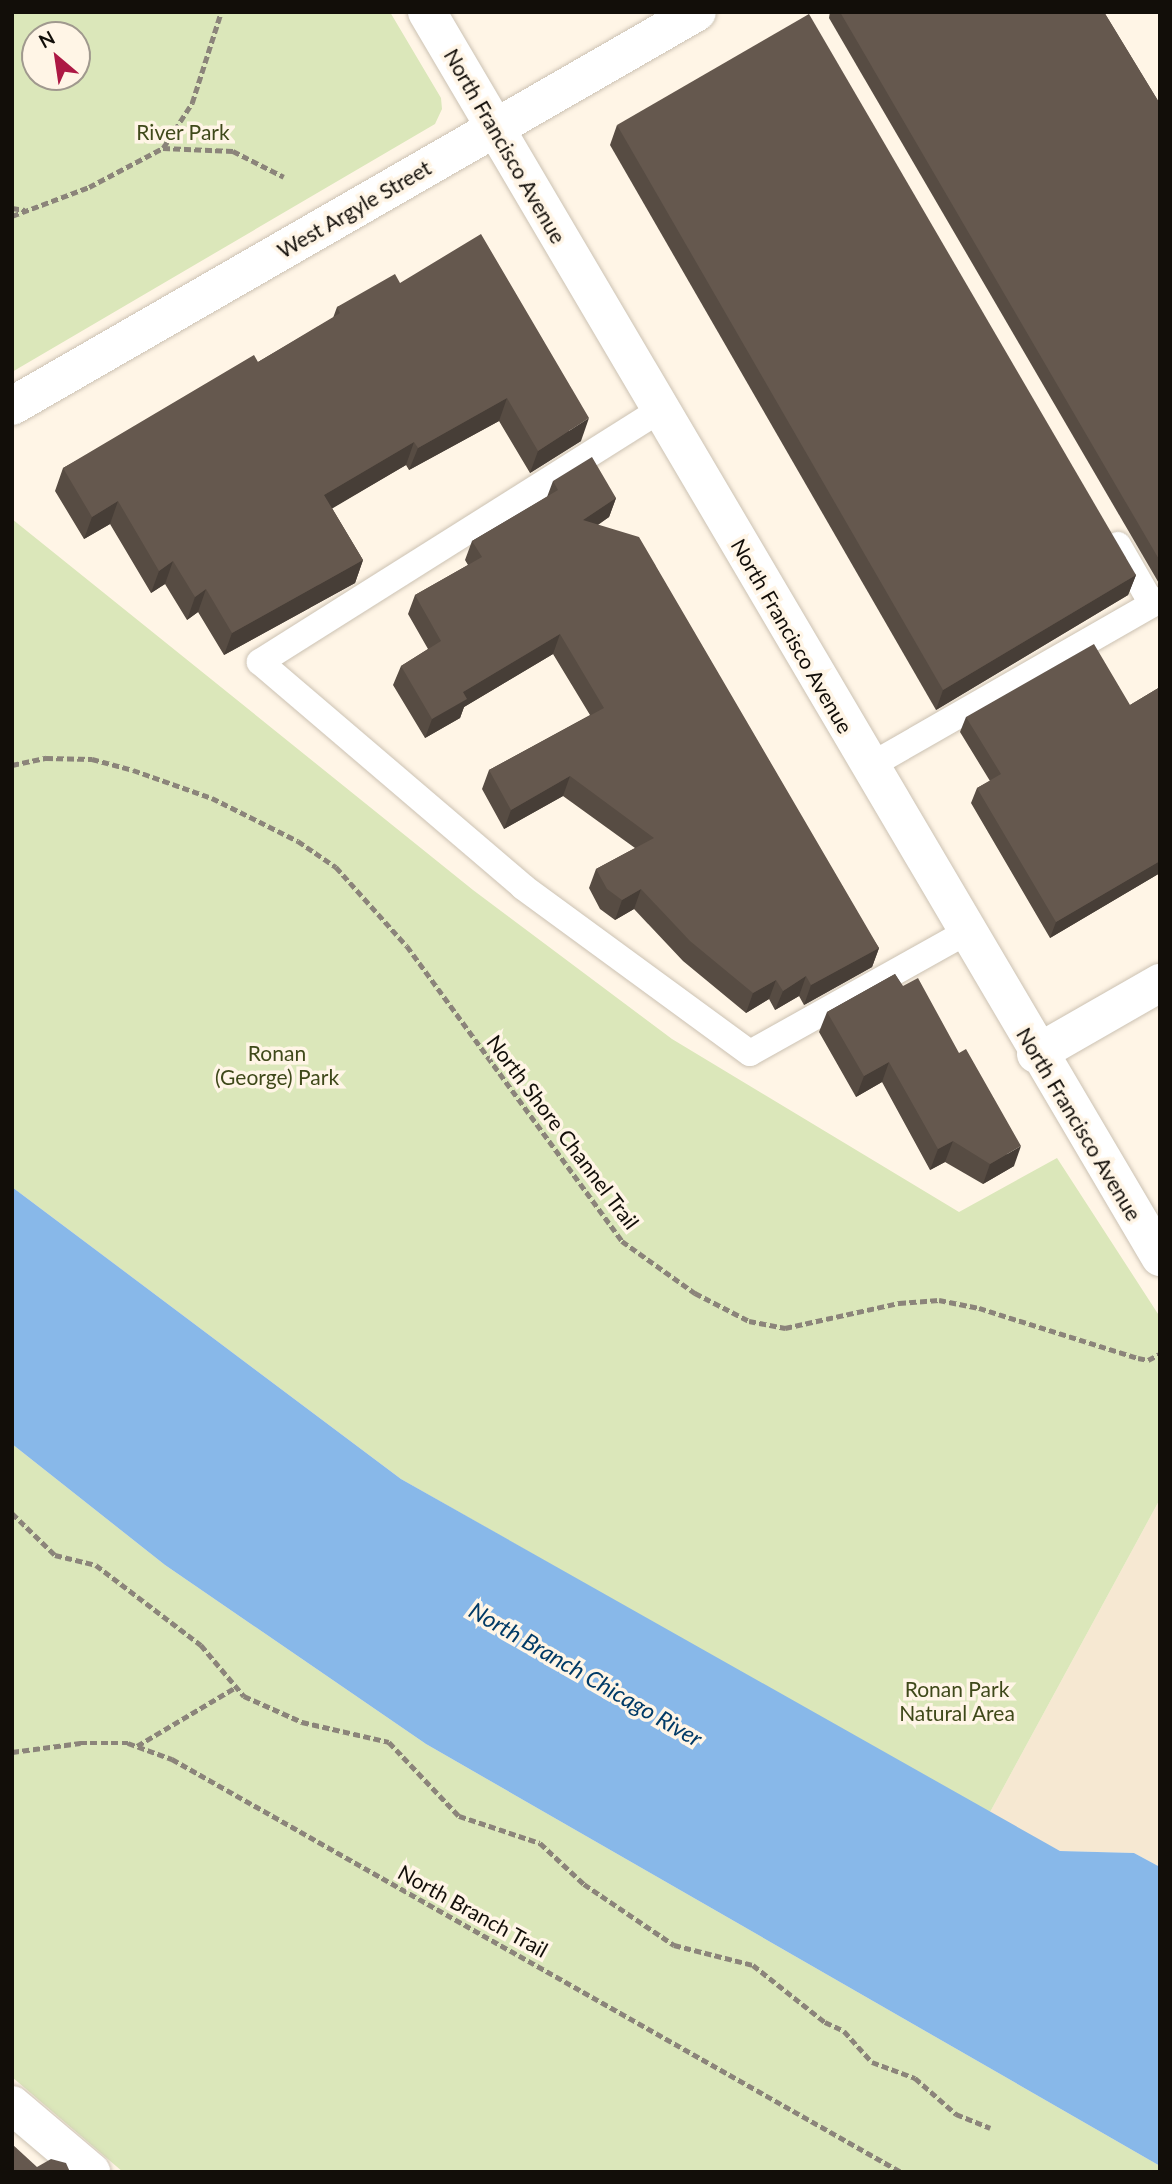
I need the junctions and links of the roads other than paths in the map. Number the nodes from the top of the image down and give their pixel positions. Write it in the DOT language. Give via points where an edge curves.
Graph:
graph roads {
  1 [pos="427,12"];
  2 [pos="697,12"];
  3 [pos="494,127"];
  4 [pos="12,406"];
  5 [pos="660,410"];
  6 [pos="1103,520"];
  7 [pos="1156,602"];
  8 [pos="868,767"];
  9 [pos="965,933"];
  10 [pos="1160,984"];
  11 [pos="1036,1054"];
  12 [pos="1160,1257"];
  13 [pos="12,2105"];
  14 [pos="91,2172"];
  1 -- 3 [label="street, North Francisco Avenue"];
  2 -- 3 [label="street, West Argyle Street"];
  3 -- 4 [label="street, West Argyle Street"];
  3 -- 5 [label="street, North Francisco Avenue"];
  5 -- 8 [label="street, North Francisco Avenue"];
  5 -- 9 [label="lane" via="260,662 523,887 750,1054"];
  6 -- 7 [label="lane"];
  7 -- 8 [label="lane"];
  8 -- 9 [label="street, North Francisco Avenue"];
  9 -- 11 [label="street, North Francisco Avenue"];
  10 -- 11 [label="street"];
  11 -- 12 [label="street, North Francisco Avenue"];
  13 -- 14 [label="street"];
}
